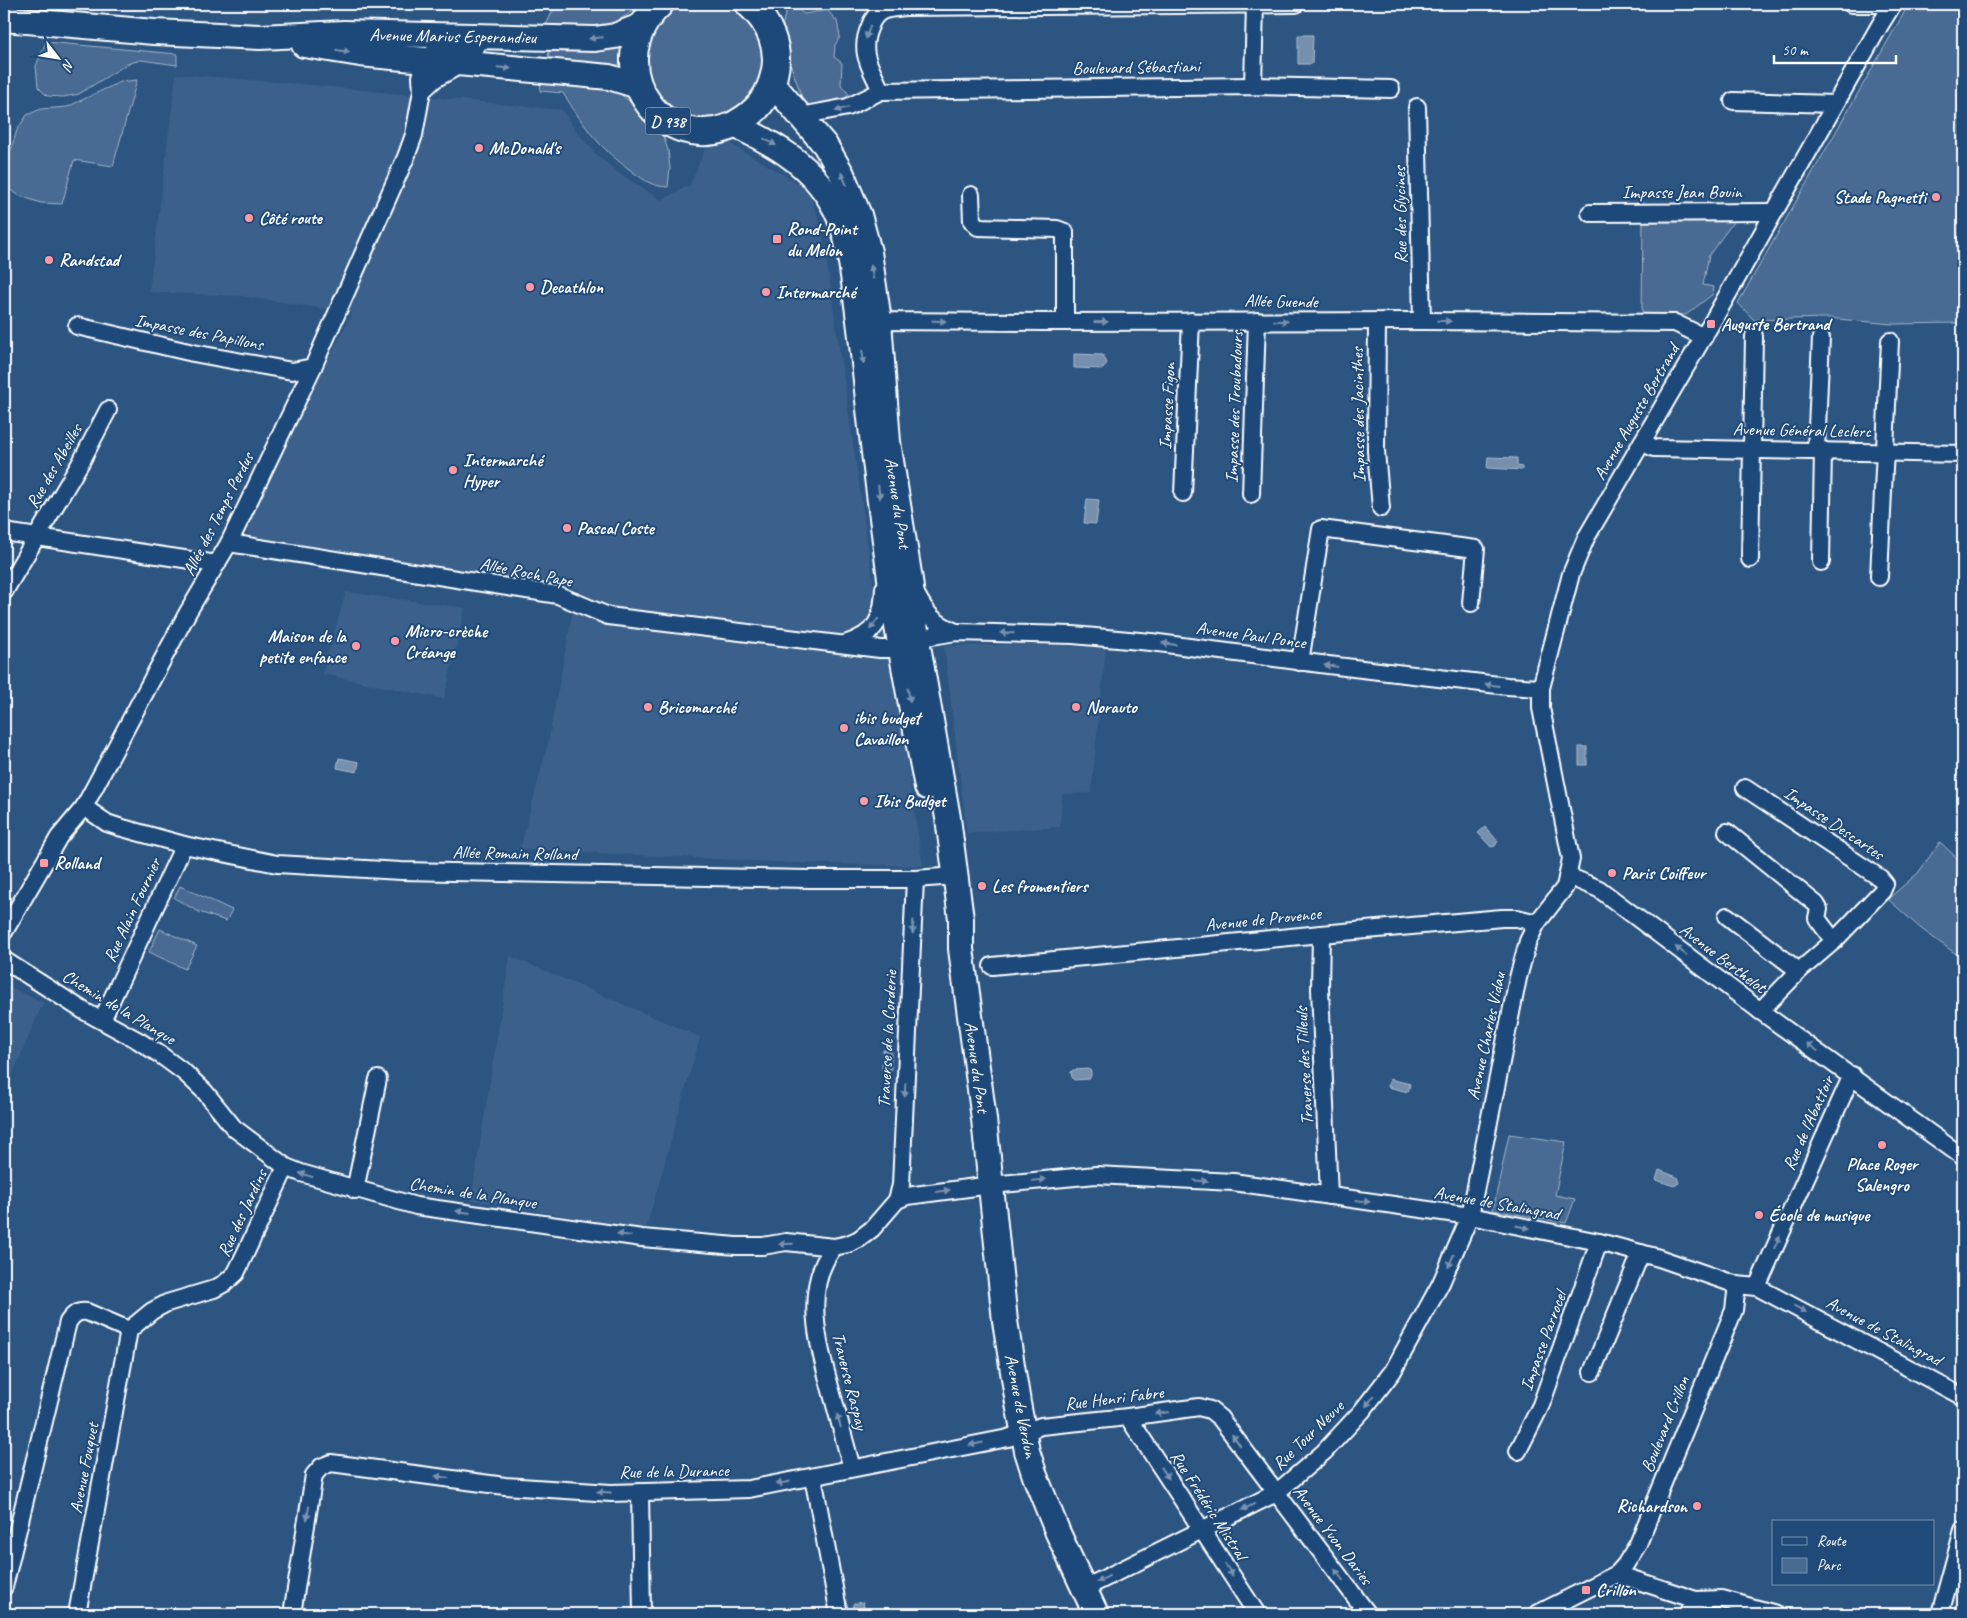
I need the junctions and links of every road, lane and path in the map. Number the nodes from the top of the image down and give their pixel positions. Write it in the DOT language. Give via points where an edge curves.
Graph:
graph roads {
  1 [pos="660,4"];
  2 [pos="749,4"];
  3 [pos="777,4"];
  4 [pos="1255,4"];
  5 [pos="1296,4"];
  6 [pos="1851,4"];
  7 [pos="1892,6"];
  8 [pos="4,19"];
  9 [pos="642,24"];
  10 [pos="770,30"];
  11 [pos="260,37"];
  12 [pos="513,38"];
  13 [pos="423,76"];
  14 [pos="772,83"];
  15 [pos="638,86"];
  16 [pos="1253,86"];
  17 [pos="1391,88"];
  18 [pos="881,91"];
  19 [pos="1733,101"];
  20 [pos="1836,104"];
  21 [pos="1417,107"];
  22 [pos="800,116"];
  23 [pos="734,125"];
  24 [pos="971,195"];
  25 [pos="1774,212"];
  26 [pos="1590,213"];
  27 [pos="858,309"];
  28 [pos="884,321"];
  29 [pos="1192,321"];
  30 [pos="1257,321"];
  31 [pos="1422,321"];
  32 [pos="1065,322"];
  33 [pos="1377,323"];
  34 [pos="77,326"];
  35 [pos="1754,336"];
  36 [pos="1704,337"];
  37 [pos="1821,338"];
  38 [pos="1890,341"];
  39 [pos="313,366"];
  40 [pos="108,410"];
  41 [pos="1642,442"];
  42 [pos="1752,450"];
  43 [pos="1820,450"];
  44 [pos="1885,452"];
  45 [pos="1963,454"];
  46 [pos="1183,493"];
  47 [pos="1251,494"];
  48 [pos="1381,508"];
  49 [pos="4,532"];
  50 [pos="35,538"];
  51 [pos="229,543"];
  52 [pos="885,543"];
  53 [pos="1750,559"];
  54 [pos="1821,562"];
  55 [pos="217,564"];
  56 [pos="1879,577"];
  57 [pos="910,580"];
  58 [pos="4,592"];
  59 [pos="1471,603"];
  60 [pos="956,632"];
  61 [pos="909,643"];
  62 [pos="842,645"];
  63 [pos="1300,662"];
  64 [pos="1540,688"];
  65 [pos="1745,788"];
  66 [pos="84,807"];
  67 [pos="1726,832"];
  68 [pos="184,845"];
  69 [pos="950,876"];
  70 [pos="1568,876"];
  71 [pos="915,879"];
  72 [pos="1727,916"];
  73 [pos="1537,923"];
  74 [pos="4,932"];
  75 [pos="1321,934"];
  76 [pos="1834,941"];
  77 [pos="4,960"];
  78 [pos="992,966"];
  79 [pos="1799,970"];
  80 [pos="1760,1011"];
  81 [pos="102,1020"];
  82 [pos="1852,1075"];
  83 [pos="378,1079"];
  84 [pos="1963,1157"];
  85 [pos="286,1167"];
  86 [pos="991,1185"];
  87 [pos="356,1190"];
  88 [pos="1329,1196"];
  89 [pos="896,1200"];
  90 [pos="1470,1216"];
  91 [pos="1599,1242"];
  92 [pos="834,1247"];
  93 [pos="1641,1253"];
  94 [pos="1737,1285"];
  95 [pos="1757,1287"];
  96 [pos="129,1330"];
  97 [pos="1592,1372"];
  98 [pos="1963,1397"];
  99 [pos="1210,1410"];
  100 [pos="1128,1418"];
  101 [pos="1024,1433"];
  102 [pos="1518,1451"];
  103 [pos="852,1468"];
  104 [pos="813,1477"];
  105 [pos="640,1492"];
  106 [pos="1276,1493"];
  107 [pos="1203,1529"];
  108 [pos="1963,1530"];
  109 [pos="1963,1552"];
  110 [pos="1953,1567"];
  111 [pos="1617,1574"];
  112 [pos="4,1587"];
  113 [pos="1083,1589"];
  114 [pos="1696,1600"];
  115 [pos="1252,1613"];
  116 [pos="77,1614"];
  117 [pos="292,1614"];
  118 [pos="642,1614"];
  119 [pos="839,1614"];
  120 [pos="1096,1614"];
  121 [pos="1368,1614"];
  122 [pos="1537,1614"];
  123 [pos="1687,1614"];
  124 [pos="1776,1614"];
  125 [pos="1940,1614"];
  1 -- 9 [label="main road, D 938"];
  2 -- 10 [label="main road, D 938"];
  3 -- 10 [label="main road, D 938"];
  4 -- 5 [label="street"];
  4 -- 16 [label="street"];
  4 -- 18 [label="street, one-way" via="905,7 881,11 873,19 864,46 866,62"];
  6 -- 7 [label="street"];
  7 -- 20 [label="street, Avenue Auguste Bertrand"];
  8 -- 11 [label="main road, Avenue Marius Esperandieu"];
  9 -- 12 [label="main road, Avenue Marius Esperandieu, one-way" via="615,36 595,39"];
  9 -- 15 [label="main road, D 938" via="633,54"];
  10 -- 14 [label="main road, D 938" via="776,51"];
  11 -- 12 [label="main road, Avenue Marius Esperandieu" via="344,33"];
  11 -- 13 [label="main road, Avenue Marius Esperandieu, one-way" via="380,56"];
  12 -- 13 [label="street" via="476,46 444,48 433,53"];
  13 -- 15 [label="main road, Avenue Marius Esperandieu, one-way" via="462,64 610,77"];
  13 -- 39 [label="street, Allée des Temps Perdus" via="414,135 406,157"];
  14 -- 22 [label="main road, Avenue du Pont"];
  14 -- 23 [label="main road, D 938" via="757,108"];
  15 -- 23 [label="main road, D 938" via="656,112 679,127 702,132"];
  16 -- 17 [label="street, Boulevard Sébastiani"];
  16 -- 18 [label="street, Boulevard Sébastiani"];
  18 -- 22 [label="street, one-way" via="848,107"];
  19 -- 20 [label="street"];
  20 -- 25 [label="street, Avenue Auguste Bertrand"];
  21 -- 31 [label="street, Rue des Glycines"];
  28 -- 22 [label="main road, Avenue du Pont, one-way" via="859,215 825,145"];
  23 -- 27 [label="main road, Avenue du Pont, one-way" via="787,153 824,191 844,230"];
  24 -- 32 [label="street" via="972,221 978,227 1064,232"];
  25 -- 26 [label="street, Impasse Jean Bouin"];
  25 -- 36 [label="street, Avenue Auguste Bertrand"];
  27 -- 28 [label="street, Allée Guende"];
  27 -- 52 [label="main road, Avenue du Pont, one-way"];
  28 -- 32 [label="street, Allée Guende, one-way"];
  28 -- 57 [label="main road, Avenue du Pont" via="888,442"];
  29 -- 30 [label="street, Allée Guende"];
  32 -- 29 [label="street, Allée Guende, one-way"];
  29 -- 46 [label="street, Impasse Figon"];
  30 -- 33 [label="street, Allée Guende, one-way"];
  30 -- 47 [label="street, Impasse des Troubadours"];
  31 -- 33 [label="street, Allée Guende"];
  31 -- 36 [label="street, Allée Guende, one-way" via="1675,324"];
  33 -- 48 [label="street, Impasse des Jacinthes" via="1376,451"];
  34 -- 39 [label="street, Impasse des Papillons" via="193,353 292,371"];
  35 -- 42 [label="street"];
  36 -- 41 [label="street, Avenue Auguste Bertrand"];
  37 -- 43 [label="street"];
  38 -- 44 [label="street"];
  39 -- 51 [label="street, Allée des Temps Perdus"];
  40 -- 50 [label="street, Rue des Abeilles"];
  41 -- 42 [label="street, Avenue Général Leclerc" via="1654,448"];
  41 -- 64 [label="street, Avenue Auguste Bertrand" via="1576,561"];
  42 -- 43 [label="street, Avenue Général Leclerc"];
  42 -- 53 [label="street"];
  43 -- 44 [label="street, Avenue Général Leclerc"];
  43 -- 54 [label="street"];
  44 -- 45 [label="street, Avenue Général Leclerc"];
  44 -- 56 [label="street"];
  49 -- 50 [label="street"];
  50 -- 55 [label="street"];
  50 -- 58 [label="street, Rue des Abeilles"];
  51 -- 55 [label="street, Allée des Temps Perdus"];
  51 -- 62 [label="street, Allée Roch Pape" via="558,595 608,616"];
  52 -- 61 [label="main road, Avenue du Pont"];
  52 -- 62 [label="street, Allée Roch Pape, one-way" via="880,618 862,639"];
  55 -- 66 [label="street, Allée des Temps Perdus"];
  57 -- 60 [label="street, Avenue Paul Ponce" via="927,614"];
  57 -- 61 [label="main road, Avenue du Pont"];
  59 -- 63 [label="street" via="1476,549 1321,529"];
  60 -- 61 [label="street, Avenue Paul Ponce"];
  63 -- 60 [label="street, Avenue Paul Ponce, one-way" via="1144,641"];
  61 -- 62 [label="street, Allée Roch Pape" via="880,649"];
  61 -- 69 [label="main road, Avenue du Pont" via="941,773"];
  64 -- 63 [label="street, Avenue Paul Ponce, one-way"];
  64 -- 70 [label="street, Avenue Auguste Bertrand" via="1541,708 1571,859"];
  65 -- 76 [label="street, Impasse Descartes" via="1885,884"];
  66 -- 68 [label="street, Allée Romain Rolland" via="107,823"];
  66 -- 74 [label="street, Allée des Temps Perdus" via="59,837"];
  67 -- 76 [label="street" via="1816,904 1819,909 1817,918"];
  68 -- 71 [label="street, Allée Romain Rolland" via="264,862 341,868"];
  68 -- 81 [label="street, Rue Alain Fournier"];
  69 -- 71 [label="street, Allée Romain Rolland"];
  69 -- 86 [label="main road, Avenue du Pont" via="961,919"];
  70 -- 73 [label="street, Avenue Charles Vidau" via="1565,887"];
  80 -- 70 [label="street, Avenue Berthelot, one-way" via="1599,889"];
  71 -- 89 [label="street, Traverse de la Corderie, one-way" via="901,1185"];
  72 -- 79 [label="street"];
  73 -- 75 [label="street, Avenue de Provence" via="1502,918"];
  73 -- 90 [label="street, Avenue Charles Vidau" via="1528,941 1518,978"];
  75 -- 78 [label="street, Avenue de Provence"];
  75 -- 88 [label="street, Traverse des Tilleuls" via="1320,989"];
  76 -- 79 [label="street"];
  77 -- 81 [label="street, Chemin de la Planque"];
  79 -- 80 [label="street"];
  82 -- 80 [label="street, Avenue Berthelot, one-way"];
  81 -- 85 [label="street, Chemin de la Planque" via="185,1073 234,1128"];
  82 -- 84 [label="street, Rue de l'Abattoir"];
  95 -- 82 [label="street, Rue de l'Abattoir, one-way"];
  83 -- 87 [label="street"];
  87 -- 85 [label="street, Chemin de la Planque, one-way"];
  85 -- 96 [label="street, Rue des Jardins" via="236,1272 214,1289 167,1302"];
  86 -- 88 [label="street, Avenue de Stalingrad, one-way" via="1096,1175 1233,1182"];
  89 -- 86 [label="street, one-way"];
  86 -- 101 [label="main road, Avenue de Verdun" via="1005,1321"];
  92 -- 87 [label="street, Chemin de la Planque, one-way" via="786,1242 736,1246 642,1238 416,1206"];
  88 -- 90 [label="street, Avenue de Stalingrad, one-way"];
  89 -- 92 [label="street, Chemin de la Planque" via="872,1229 859,1238"];
  90 -- 91 [label="street, Avenue de Stalingrad, one-way"];
  90 -- 106 [label="street, Rue Tour Neuve, one-way" via="1441,1284 1393,1371 1324,1452"];
  91 -- 93 [label="street, Avenue de Stalingrad"];
  91 -- 102 [label="street, Impasse Parrocel" via="1541,1405"];
  103 -- 92 [label="street, Traverse Raspay, one-way" via="815,1321 820,1272"];
  93 -- 94 [label="street, Avenue de Stalingrad"];
  93 -- 97 [label="street"];
  94 -- 95 [label="street, Avenue de Stalingrad"];
  94 -- 111 [label="street, Boulevard Crillon" via="1734,1310 1638,1544"];
  95 -- 98 [label="street, Avenue de Stalingrad, one-way"];
  96 -- 112 [label="street" via="88,1312 80,1311 68,1322"];
  96 -- 116 [label="street, Avenue Fouquet"];
  99 -- 100 [label="street, Rue Henri Fabre, one-way" via="1199,1407"];
  106 -- 99 [label="street, Avenue Yvon Daries, one-way" via="1220,1418"];
  100 -- 101 [label="street, Rue Henri Fabre" via="1041,1426"];
  100 -- 107 [label="street, Rue Frédéric Mistral, one-way"];
  101 -- 103 [label="street, Rue de la Durance, one-way"];
  101 -- 113 [label="main road, Avenue de Verdun" via="1035,1476"];
  103 -- 104 [label="street, Rue de la Durance"];
  104 -- 105 [label="street, Rue de la Durance, one-way" via="748,1489"];
  104 -- 119 [label="street"];
  105 -- 117 [label="street, Rue de la Durance, one-way" via="505,1486 331,1463 321,1467 314,1476"];
  105 -- 118 [label="street"];
  106 -- 107 [label="street, Rue Tour Neuve, one-way"];
  121 -- 106 [label="street, Avenue Yvon Daries, one-way"];
  107 -- 113 [label="street, Rue Tour Neuve, one-way"];
  107 -- 115 [label="street, Rue Frédéric Mistral, one-way"];
  108 -- 110 [label="street"];
  109 -- 110 [label="street"];
  110 -- 125 [label="street"];
  111 -- 114 [label="street"];
  111 -- 122 [label="street"];
  113 -- 120 [label="main road, Avenue de Verdun"];
  114 -- 123 [label="street"];
  114 -- 124 [label="street" via="1722,1599"];
}
